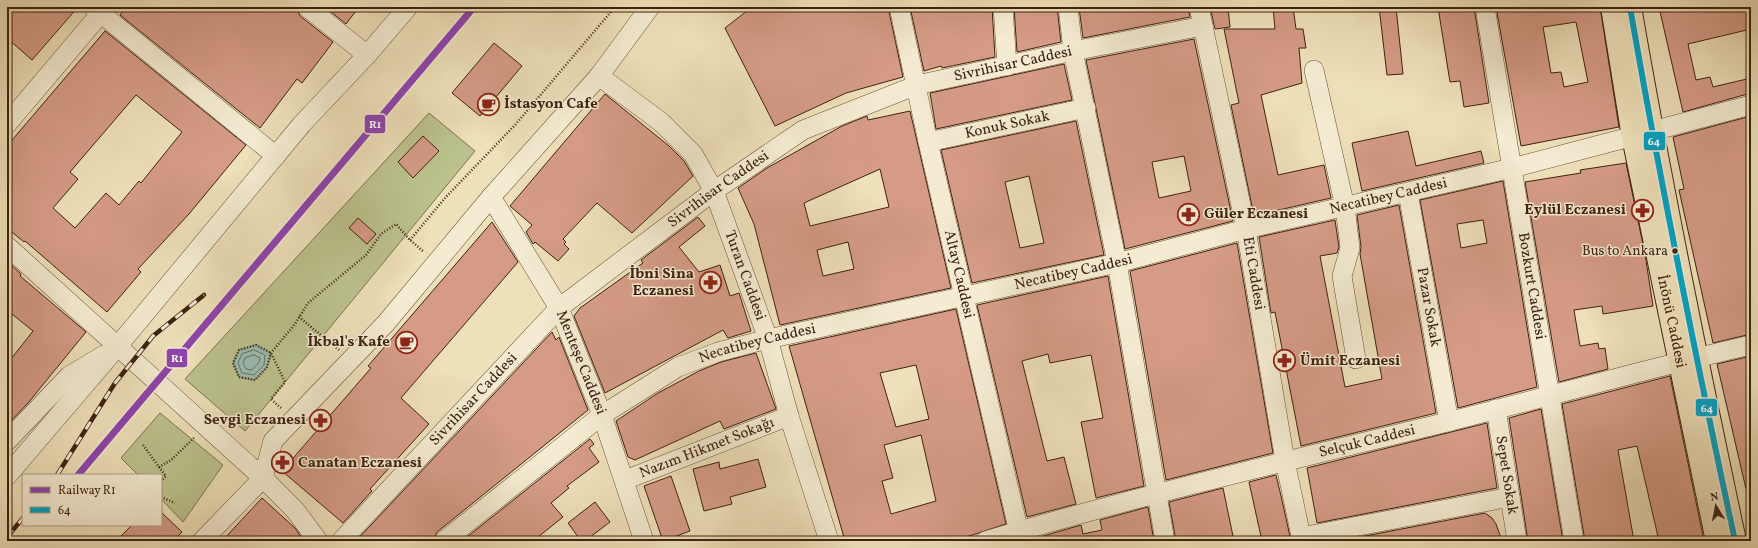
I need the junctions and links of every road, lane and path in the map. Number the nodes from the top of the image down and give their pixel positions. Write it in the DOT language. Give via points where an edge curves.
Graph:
graph roads {
  1 [pos="307,7"];
  2 [pos="408,7"];
  3 [pos="615,7"];
  4 [pos="650,7"];
  5 [pos="899,7"];
  6 [pos="1003,7"];
  7 [pos="1068,7"];
  8 [pos="1199,7"];
  9 [pos="1485,7"];
  10 [pos="1612,7"];
  11 [pos="1630,7"];
  12 [pos="100,9"];
  13 [pos="1203,26"];
  14 [pos="1073,51"];
  15 [pos="367,55"];
  16 [pos="1007,66"];
  17 [pos="1314,70"];
  18 [pos="600,76"];
  19 [pos="917,85"];
  20 [pos="1751,105"];
  21 [pos="1086,108"];
  22 [pos="7,124"];
  23 [pos="1643,134"];
  24 [pos="928,142"];
  25 [pos="276,156"];
  26 [pos="1512,168"];
  27 [pos="714,192"];
  28 [pos="1408,193"];
  29 [pos="491,197"];
  30 [pos="1345,207"];
  31 [pos="1246,229"];
  32 [pos="410,240"];
  33 [pos="7,246"];
  34 [pos="1117,263"];
  35 [pos="438,264"];
  36 [pos="964,295"];
  37 [pos="559,308"];
  38 [pos="299,317"];
  39 [pos="768,339"];
  40 [pos="1751,345"];
  41 [pos="118,347"];
  42 [pos="271,353"];
  43 [pos="1356,359"];
  44 [pos="350,360"];
  45 [pos="1688,360"];
  46 [pos="1550,397"];
  47 [pos="1496,409"];
  48 [pos="602,415"];
  49 [pos="789,416"];
  50 [pos="294,419"];
  51 [pos="1449,422"];
  52 [pos="206,427"];
  53 [pos="7,441"];
  54 [pos="143,445"];
  55 [pos="1285,461"];
  56 [pos="160,467"];
  57 [pos="7,476"];
  58 [pos="263,478"];
  59 [pos="162,480"];
  60 [pos="625,480"];
  61 [pos="1157,494"];
  62 [pos="162,497"];
  63 [pos="1510,497"];
  64 [pos="175,503"];
  65 [pos="1020,536"];
  66 [pos="638,539"];
  67 [pos="1301,539"];
  68 [pos="202,541"];
  69 [pos="318,541"];
  70 [pos="341,541"];
  71 [pos="444,541"];
  72 [pos="829,541"];
  73 [pos="984,541"];
  74 [pos="1165,541"];
  75 [pos="1517,541"];
  76 [pos="1574,541"];
  77 [pos="1717,541"];
  78 [pos="1735,541"];
  1 -- 15 [label="street"];
  2 -- 15 [label="street"];
  3 -- 32 [label="path" via="515,125 445,198"];
  4 -- 18 [label="street"];
  5 -- 19 [label="street, Altay Caddesi"];
  6 -- 16 [label="street"];
  7 -- 14 [label="street"];
  8 -- 13 [label="street, Eti Caddesi"];
  9 -- 26 [label="street, Bozkurt Caddesi"];
  10 -- 23 [label="main road, İnönü Caddesi"];
  11 -- 23 [label="main road, İnönü Caddesi"];
  12 -- 22 [label="street"];
  12 -- 25 [label="street"];
  13 -- 14 [label="street, Sivrihisar Caddesi"];
  13 -- 31 [label="street, Eti Caddesi"];
  14 -- 16 [label="street, Sivrihisar Caddesi"];
  14 -- 21 [label="street"];
  15 -- 25 [label="street" via="302,124"];
  16 -- 19 [label="street, Sivrihisar Caddesi"];
  17 -- 30 [label="street"];
  18 -- 27 [label="street, Turan Caddesi" via="661,122 693,154"];
  18 -- 29 [label="street"];
  19 -- 24 [label="street, Altay Caddesi"];
  19 -- 27 [label="street, Sivrihisar Caddesi" via="803,130"];
  20 -- 23 [label="street, Necatibey Caddesi"];
  21 -- 24 [label="street, Konuk Sokak"];
  21 -- 34 [label="street"];
  23 -- 26 [label="street, Necatibey Caddesi"];
  23 -- 45 [label="main road, İnönü Caddesi"];
  24 -- 36 [label="street, Altay Caddesi"];
  25 -- 41 [label="street"];
  26 -- 28 [label="street, Necatibey Caddesi"];
  26 -- 46 [label="street, Bozkurt Caddesi"];
  27 -- 37 [label="street, Sivrihisar Caddesi"];
  27 -- 39 [label="street, Turan Caddesi"];
  28 -- 30 [label="street, Necatibey Caddesi"];
  28 -- 51 [label="street, Pazar Sokak"];
  29 -- 35 [label="street"];
  29 -- 37 [label="street, Menteşe Caddesi"];
  30 -- 31 [label="street, Necatibey Caddesi"];
  30 -- 43 [label="street" via="1350,248 1342,276"];
  31 -- 34 [label="street, Necatibey Caddesi"];
  31 -- 55 [label="street, Eti Caddesi"];
  32 -- 35 [label="path"];
  32 -- 38 [label="path" via="396,224 381,234 366,255 308,303"];
  33 -- 41 [label="street"];
  34 -- 36 [label="street, Necatibey Caddesi"];
  34 -- 61 [label="street"];
  35 -- 44 [label="street"];
  36 -- 39 [label="street, Necatibey Caddesi"];
  36 -- 65 [label="street, Altay Caddesi"];
  37 -- 48 [label="street, Menteşe Caddesi"];
  37 -- 70 [label="street, Sivrihisar Caddesi"];
  38 -- 42 [label="path"];
  38 -- 44 [label="path"];
  39 -- 48 [label="street, Necatibey Caddesi" via="718,352 678,368"];
  39 -- 49 [label="street, Turan Caddesi"];
  40 -- 45 [label="street, Selçuk Caddesi"];
  41 -- 52 [label="street"];
  41 -- 53 [label="street" via="69,376"];
  41 -- 57 [label="street"];
  42 -- 42 [label="path" via="256,345 239,350 233,363 239,377 255,380 267,367"];
  42 -- 50 [label="path" via="285,382 271,399"];
  44 -- 50 [label="street"];
  45 -- 46 [label="street, Selçuk Caddesi"];
  45 -- 77 [label="main road, İnönü Caddesi"];
  45 -- 78 [label="main road, İnönü Caddesi"];
  46 -- 47 [label="street, Selçuk Caddesi"];
  46 -- 76 [label="street, Bozkurt Caddesi"];
  47 -- 51 [label="street, Selçuk Caddesi"];
  47 -- 63 [label="street, Sepet Sokak"];
  48 -- 60 [label="street, Menteşe Caddesi"];
  48 -- 71 [label="street, Necatibey Caddesi"];
  49 -- 60 [label="street, Nazım Hikmet Sokağı"];
  49 -- 72 [label="street, Turan Caddesi"];
  50 -- 58 [label="street" via="273,441"];
  51 -- 55 [label="street, Selçuk Caddesi"];
  52 -- 56 [label="path" via="172,460"];
  52 -- 58 [label="street"];
  54 -- 56 [label="path"];
  55 -- 61 [label="street, Selçuk Caddesi"];
  55 -- 67 [label="street, Eti Caddesi"];
  56 -- 59 [label="path" via="166,476"];
  58 -- 68 [label="street"];
  58 -- 69 [label="street" via="295,510"];
  60 -- 66 [label="street, Menteşe Caddesi"];
  61 -- 65 [label="street, Selçuk Caddesi"];
  61 -- 74 [label="street"];
  62 -- 64 [label="path"];
  63 -- 67 [label="street"];
  63 -- 75 [label="street, Sepet Sokak"];
  65 -- 73 [label="street, Selçuk Caddesi"];
}
